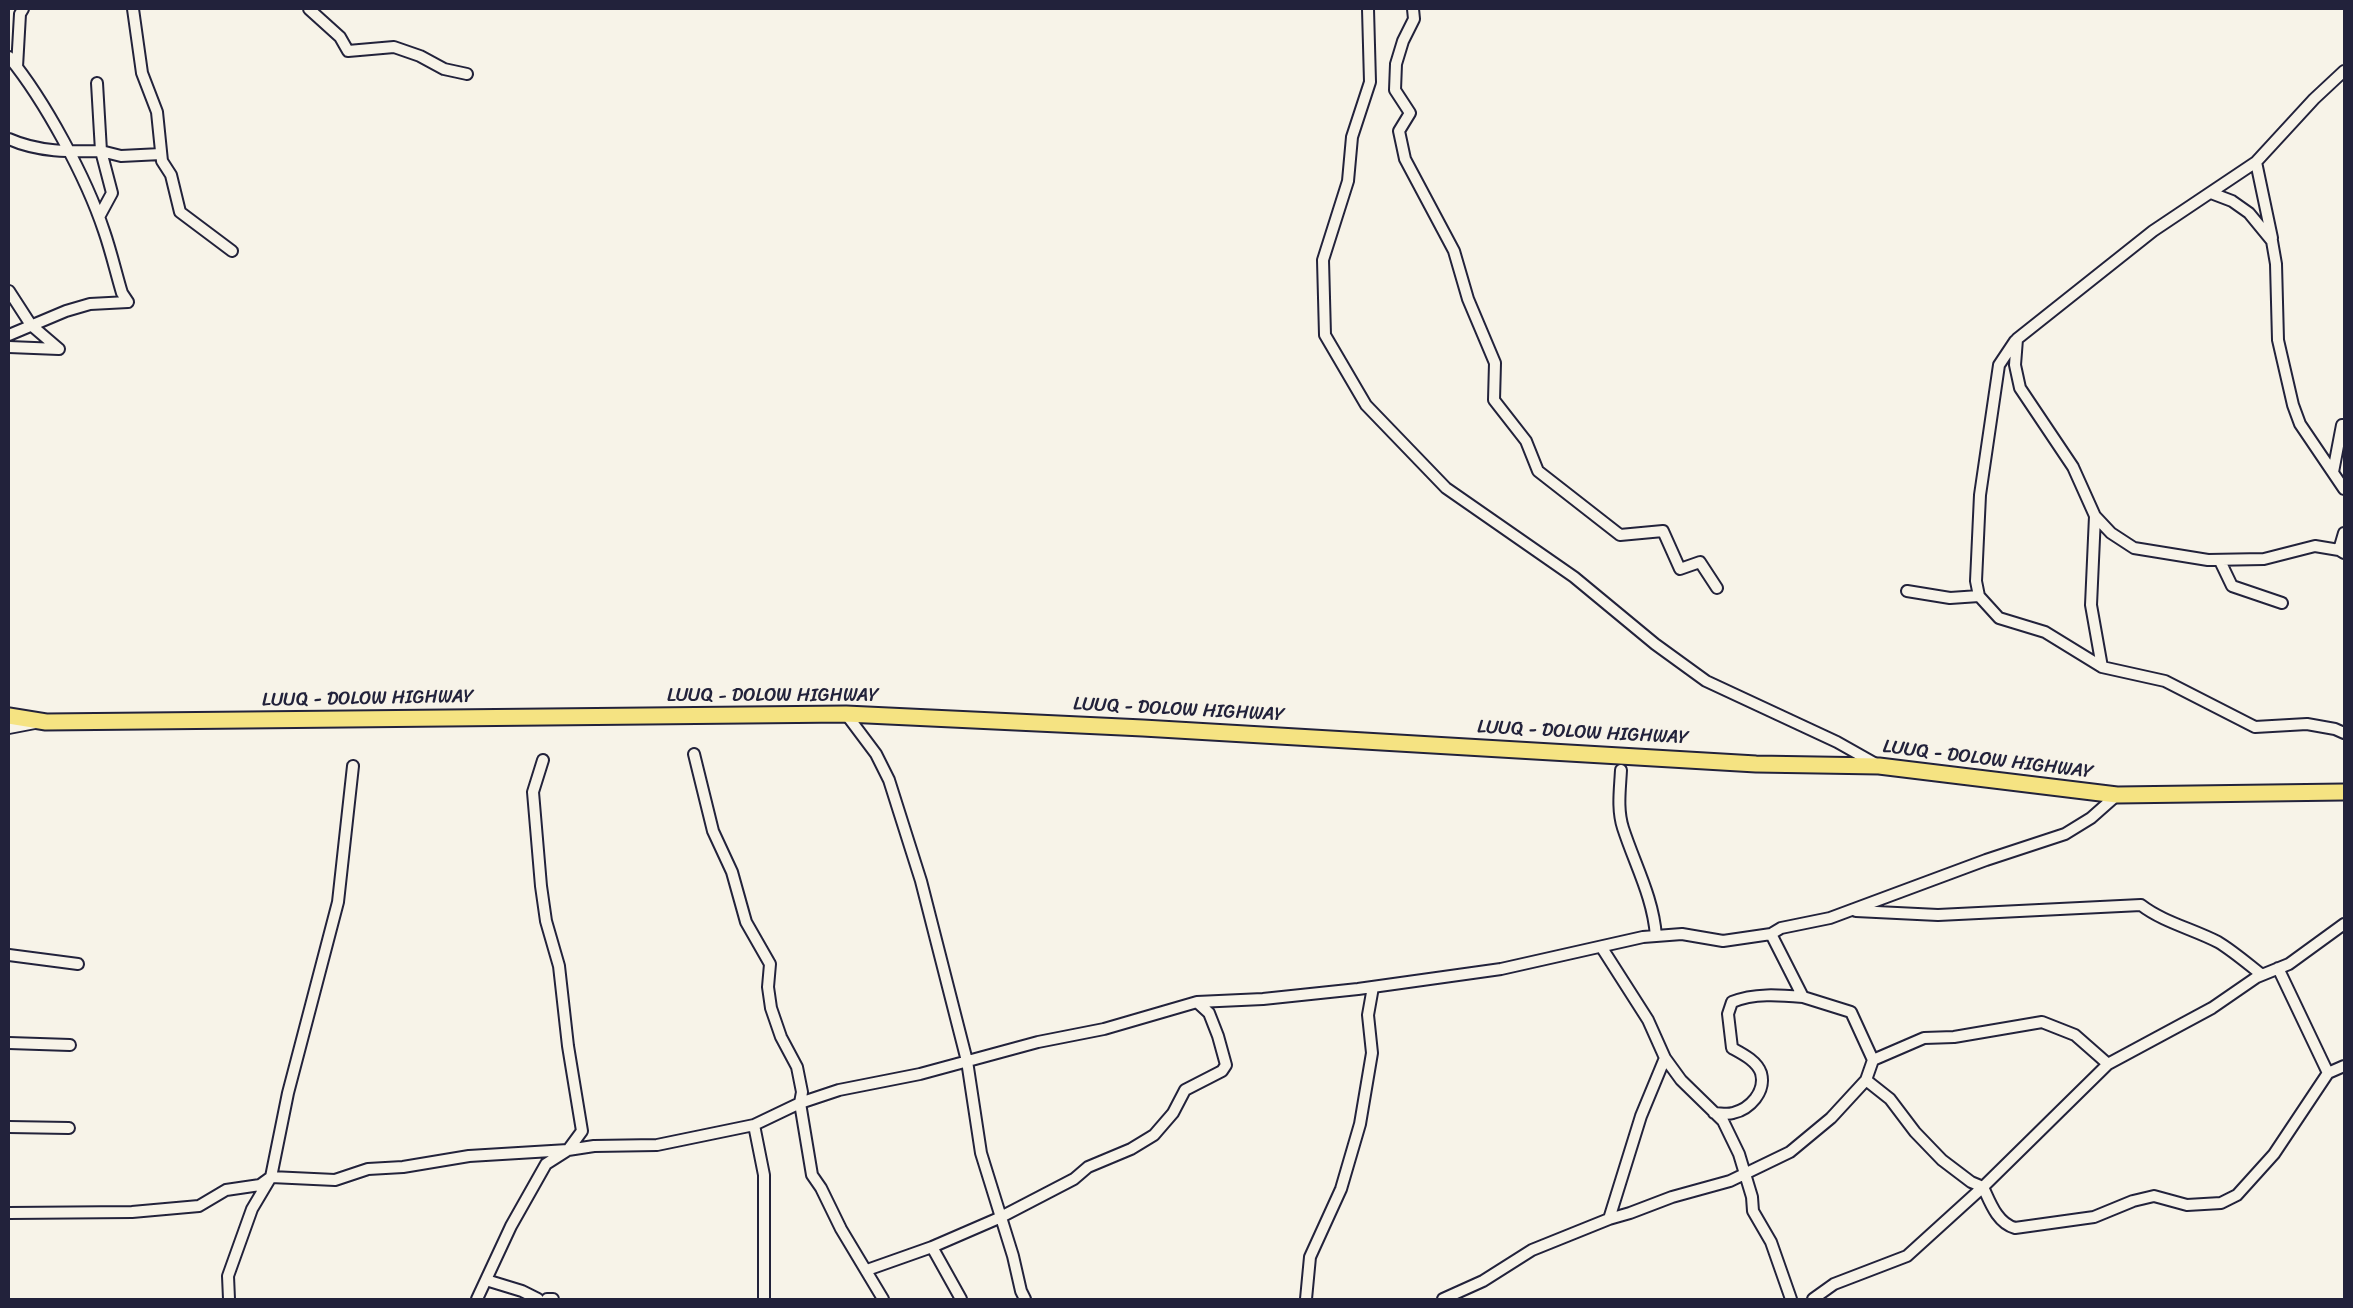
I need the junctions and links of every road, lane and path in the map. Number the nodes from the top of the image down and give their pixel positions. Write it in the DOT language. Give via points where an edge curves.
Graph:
graph roads {
  1 [pos="23,9"];
  2 [pos="132,9"];
  3 [pos="310,9"];
  4 [pos="1368,9"];
  5 [pos="1413,9"];
  6 [pos="9,58"];
  7 [pos="17,67"];
  8 [pos="2344,71"];
  9 [pos="468,74"];
  10 [pos="97,83"];
  11 [pos="9,139"];
  12 [pos="101,151"];
  13 [pos="69,152"];
  14 [pos="161,154"];
  15 [pos="2256,162"];
  16 [pos="2211,192"];
  17 [pos="99,216"];
  18 [pos="2272,241"];
  19 [pos="232,251"];
  20 [pos="9,291"];
  21 [pos="31,325"];
  22 [pos="9,335"];
  23 [pos="2017,339"];
  24 [pos="9,347"];
  25 [pos="2342,425"];
  26 [pos="2333,472"];
  27 [pos="2344,489"];
  28 [pos="2095,516"];
  29 [pos="2344,533"];
  30 [pos="2341,552"];
  31 [pos="2220,561"];
  32 [pos="1717,588"];
  33 [pos="1907,591"];
  34 [pos="1979,596"];
  35 [pos="2282,603"];
  36 [pos="2102,667"];
  37 [pos="846,714"];
  38 [pos="9,716"];
  39 [pos="46,722"];
  40 [pos="9,728"];
  41 [pos="2343,730"];
  42 [pos="694,754"];
  43 [pos="543,760"];
  44 [pos="353,766"];
  45 [pos="1879,766"];
  46 [pos="1621,770"];
  47 [pos="2344,792"];
  48 [pos="2117,795"];
  49 [pos="1850,910"];
  50 [pos="2344,924"];
  51 [pos="1771,934"];
  52 [pos="1656,936"];
  53 [pos="1602,948"];
  54 [pos="9,955"];
  55 [pos="78,964"];
  56 [pos="2278,968"];
  57 [pos="2262,975"];
  58 [pos="1372,987"];
  59 [pos="1803,997"];
  60 [pos="1197,1002"];
  61 [pos="9,1043"];
  62 [pos="70,1045"];
  63 [pos="1664,1058"];
  64 [pos="1873,1060"];
  65 [pos="967,1061"];
  66 [pos="2108,1064"];
  67 [pos="2344,1066"];
  68 [pos="2328,1073"];
  69 [pos="1866,1080"];
  70 [pos="800,1103"];
  71 [pos="1714,1113"];
  72 [pos="754,1125"];
  73 [pos="9,1127"];
  74 [pos="69,1128"];
  75 [pos="568,1150"];
  76 [pos="1745,1174"];
  77 [pos="271,1177"];
  78 [pos="1983,1187"];
  79 [pos="9,1213"];
  80 [pos="999,1218"];
  81 [pos="1609,1219"];
  82 [pos="932,1247"];
  83 [pos="867,1270"];
  84 [pos="486,1280"];
  85 [pos="229,1299"];
  86 [pos="477,1299"];
  87 [pos="538,1299"];
  88 [pos="547,1299"];
  89 [pos="552,1299"];
  90 [pos="764,1299"];
  91 [pos="883,1299"];
  92 [pos="961,1299"];
  93 [pos="1025,1299"];
  94 [pos="1306,1299"];
  95 [pos="1443,1299"];
  96 [pos="1791,1299"];
  97 [pos="1813,1299"];
  1 -- 7 [label="street"];
  2 -- 14 [label="street" via="142,73 157,112"];
  3 -- 9 [label="street" via="340,37 348,51 394,47 444,69"];
  4 -- 45 [label="street" via="1370,82 1352,137 1348,181 1323,260 1325,336 1366,405 1446,488 1574,577 1655,644 1706,680 1837,742"];
  5 -- 32 [label="street" via="1414,19 1396,64 1395,90 1410,113 1399,131 1405,159 1454,251 1468,299 1495,363 1494,400 1526,441 1538,471 1620,535 1663,531 1680,569 1700,562"];
  6 -- 7 [label="street"];
  7 -- 13 [label="street"];
  8 -- 15 [label="street"];
  10 -- 12 [label="street"];
  11 -- 13 [label="street" via="26,146"];
  12 -- 13 [label="street"];
  12 -- 14 [label="street" via="121,156"];
  12 -- 17 [label="street" via="112,194"];
  13 -- 17 [label="street"];
  14 -- 19 [label="street" via="171,176 180,212"];
  15 -- 16 [label="street"];
  15 -- 18 [label="street"];
  16 -- 18 [label="street" via="2249,213"];
  16 -- 23 [label="street" via="2153,231"];
  17 -- 21 [label="street" via="122,294 128,302 90,304"];
  18 -- 26 [label="street" via="2276,264 2278,340 2293,404 2300,424"];
  20 -- 21 [label="street"];
  21 -- 22 [label="street"];
  21 -- 24 [label="street" via="59,349"];
  23 -- 28 [label="street" via="2015,365 2020,388 2074,467"];
  23 -- 34 [label="street" via="2000,365 1980,495 1976,581"];
  25 -- 26 [label="street"];
  26 -- 27 [label="street"];
  28 -- 31 [label="street" via="2111,533 2134,548"];
  28 -- 36 [label="street" via="2091,605"];
  29 -- 30 [label="street"];
  30 -- 31 [label="street" via="2315,546 2264,559"];
  31 -- 35 [label="street" via="2232,586"];
  33 -- 34 [label="street" via="1950,598"];
  34 -- 36 [label="street" via="1999,618 2045,632"];
  36 -- 41 [label="street" via="2165,681 2255,727 2307,724"];
  37 -- 39 [label="main road, LUUQ - DOLOW HIGHWAY"];
  37 -- 45 [label="main road, LUUQ - DOLOW HIGHWAY" via="1756,764"];
  37 -- 65 [label="street" via="876,754 889,780 921,881"];
  38 -- 39 [label="main road, LUUQ - DOLOW HIGHWAY"];
  39 -- 40 [label="street"];
  42 -- 70 [label="street" via="713,831 732,872 746,922 770,964 768,987 771,1008 781,1037 797,1067 802,1092"];
  43 -- 75 [label="street" via="533,792 541,886 546,922 559,966 582,1131"];
  44 -- 77 [label="street" via="338,902 288,1093"];
  45 -- 48 [label="main road, LUUQ - DOLOW HIGHWAY"];
  46 -- 52 [label="street" via="1619,802 1623,827 1655,917"];
  47 -- 48 [label="main road, LUUQ - DOLOW HIGHWAY"];
  48 -- 49 [label="street" via="2066,834"];
  49 -- 51 [label="street" via="1830,918 1781,928"];
  49 -- 57 [label="street" via="1938,915 2141,905 2153,914 2220,943"];
  50 -- 56 [label="street" via="2289,964"];
  51 -- 52 [label="street" via="1723,940 1682,934"];
  51 -- 59 [label="street"];
  52 -- 53 [label="street"];
  53 -- 58 [label="street" via="1501,969"];
  53 -- 63 [label="street" via="1648,1020"];
  54 -- 55 [label="street"];
  56 -- 57 [label="street"];
  56 -- 68 [label="street"];
  57 -- 66 [label="street" via="2212,1008"];
  58 -- 60 [label="street" via="1264,999"];
  58 -- 94 [label="street" via="1368,1015 1372,1053 1360,1124 1341,1189 1310,1257"];
  59 -- 64 [label="street" via="1851,1012"];
  59 -- 71 [label="street" via="1769,996 1732,1002 1728,1014 1732,1048 1751,1059 1760,1073 1760,1092 1751,1105 1732,1114"];
  60 -- 65 [label="street" via="1104,1029"];
  60 -- 80 [label="street" via="1209,1013 1218,1036 1226,1065 1222,1071 1185,1090 1174,1113 1154,1135 1131,1150 1088,1167 1074,1179"];
  61 -- 62 [label="street"];
  63 -- 71 [label="street"];
  63 -- 81 [label="street" via="1641,1116"];
  64 -- 66 [label="street" via="1924,1038 1954,1037 2042,1022 2075,1035"];
  64 -- 69 [label="street"];
  65 -- 70 [label="street" via="839,1090"];
  65 -- 80 [label="street" via="981,1153"];
  66 -- 78 [label="street"];
  67 -- 68 [label="street"];
  68 -- 78 [label="street" via="2274,1154 2237,1195 2221,1202 2187,1204 2154,1196 2094,1217 2015,1228 2007,1225 1994,1210"];
  69 -- 76 [label="street" via="1832,1118 1790,1152"];
  69 -- 78 [label="street" via="1890,1099 1942,1160"];
  70 -- 72 [label="street"];
  70 -- 83 [label="street" via="812,1175"];
  71 -- 76 [label="street" via="1723,1122"];
  72 -- 75 [label="street" via="657,1145 594,1146"];
  72 -- 90 [label="street" via="764,1176"];
  73 -- 74 [label="street"];
  75 -- 77 [label="street" via="469,1156 368,1169 336,1180"];
  75 -- 84 [label="street" via="546,1164 511,1226"];
  76 -- 81 [label="street"];
  76 -- 96 [label="street" via="1753,1211 1771,1242"];
  77 -- 79 [label="street" via="260,1185 226,1190 199,1206 132,1212"];
  77 -- 85 [label="street" via="252,1209 228,1276"];
  78 -- 97 [label="street" via="1907,1256 1834,1284"];
  80 -- 82 [label="street"];
  80 -- 93 [label="street"];
  81 -- 95 [label="street" via="1532,1250 1482,1281"];
  82 -- 83 [label="street"];
  82 -- 92 [label="street"];
  83 -- 91 [label="street"];
  84 -- 86 [label="street"];
  84 -- 87 [label="street"];
  88 -- 89 [label="street"];
}
